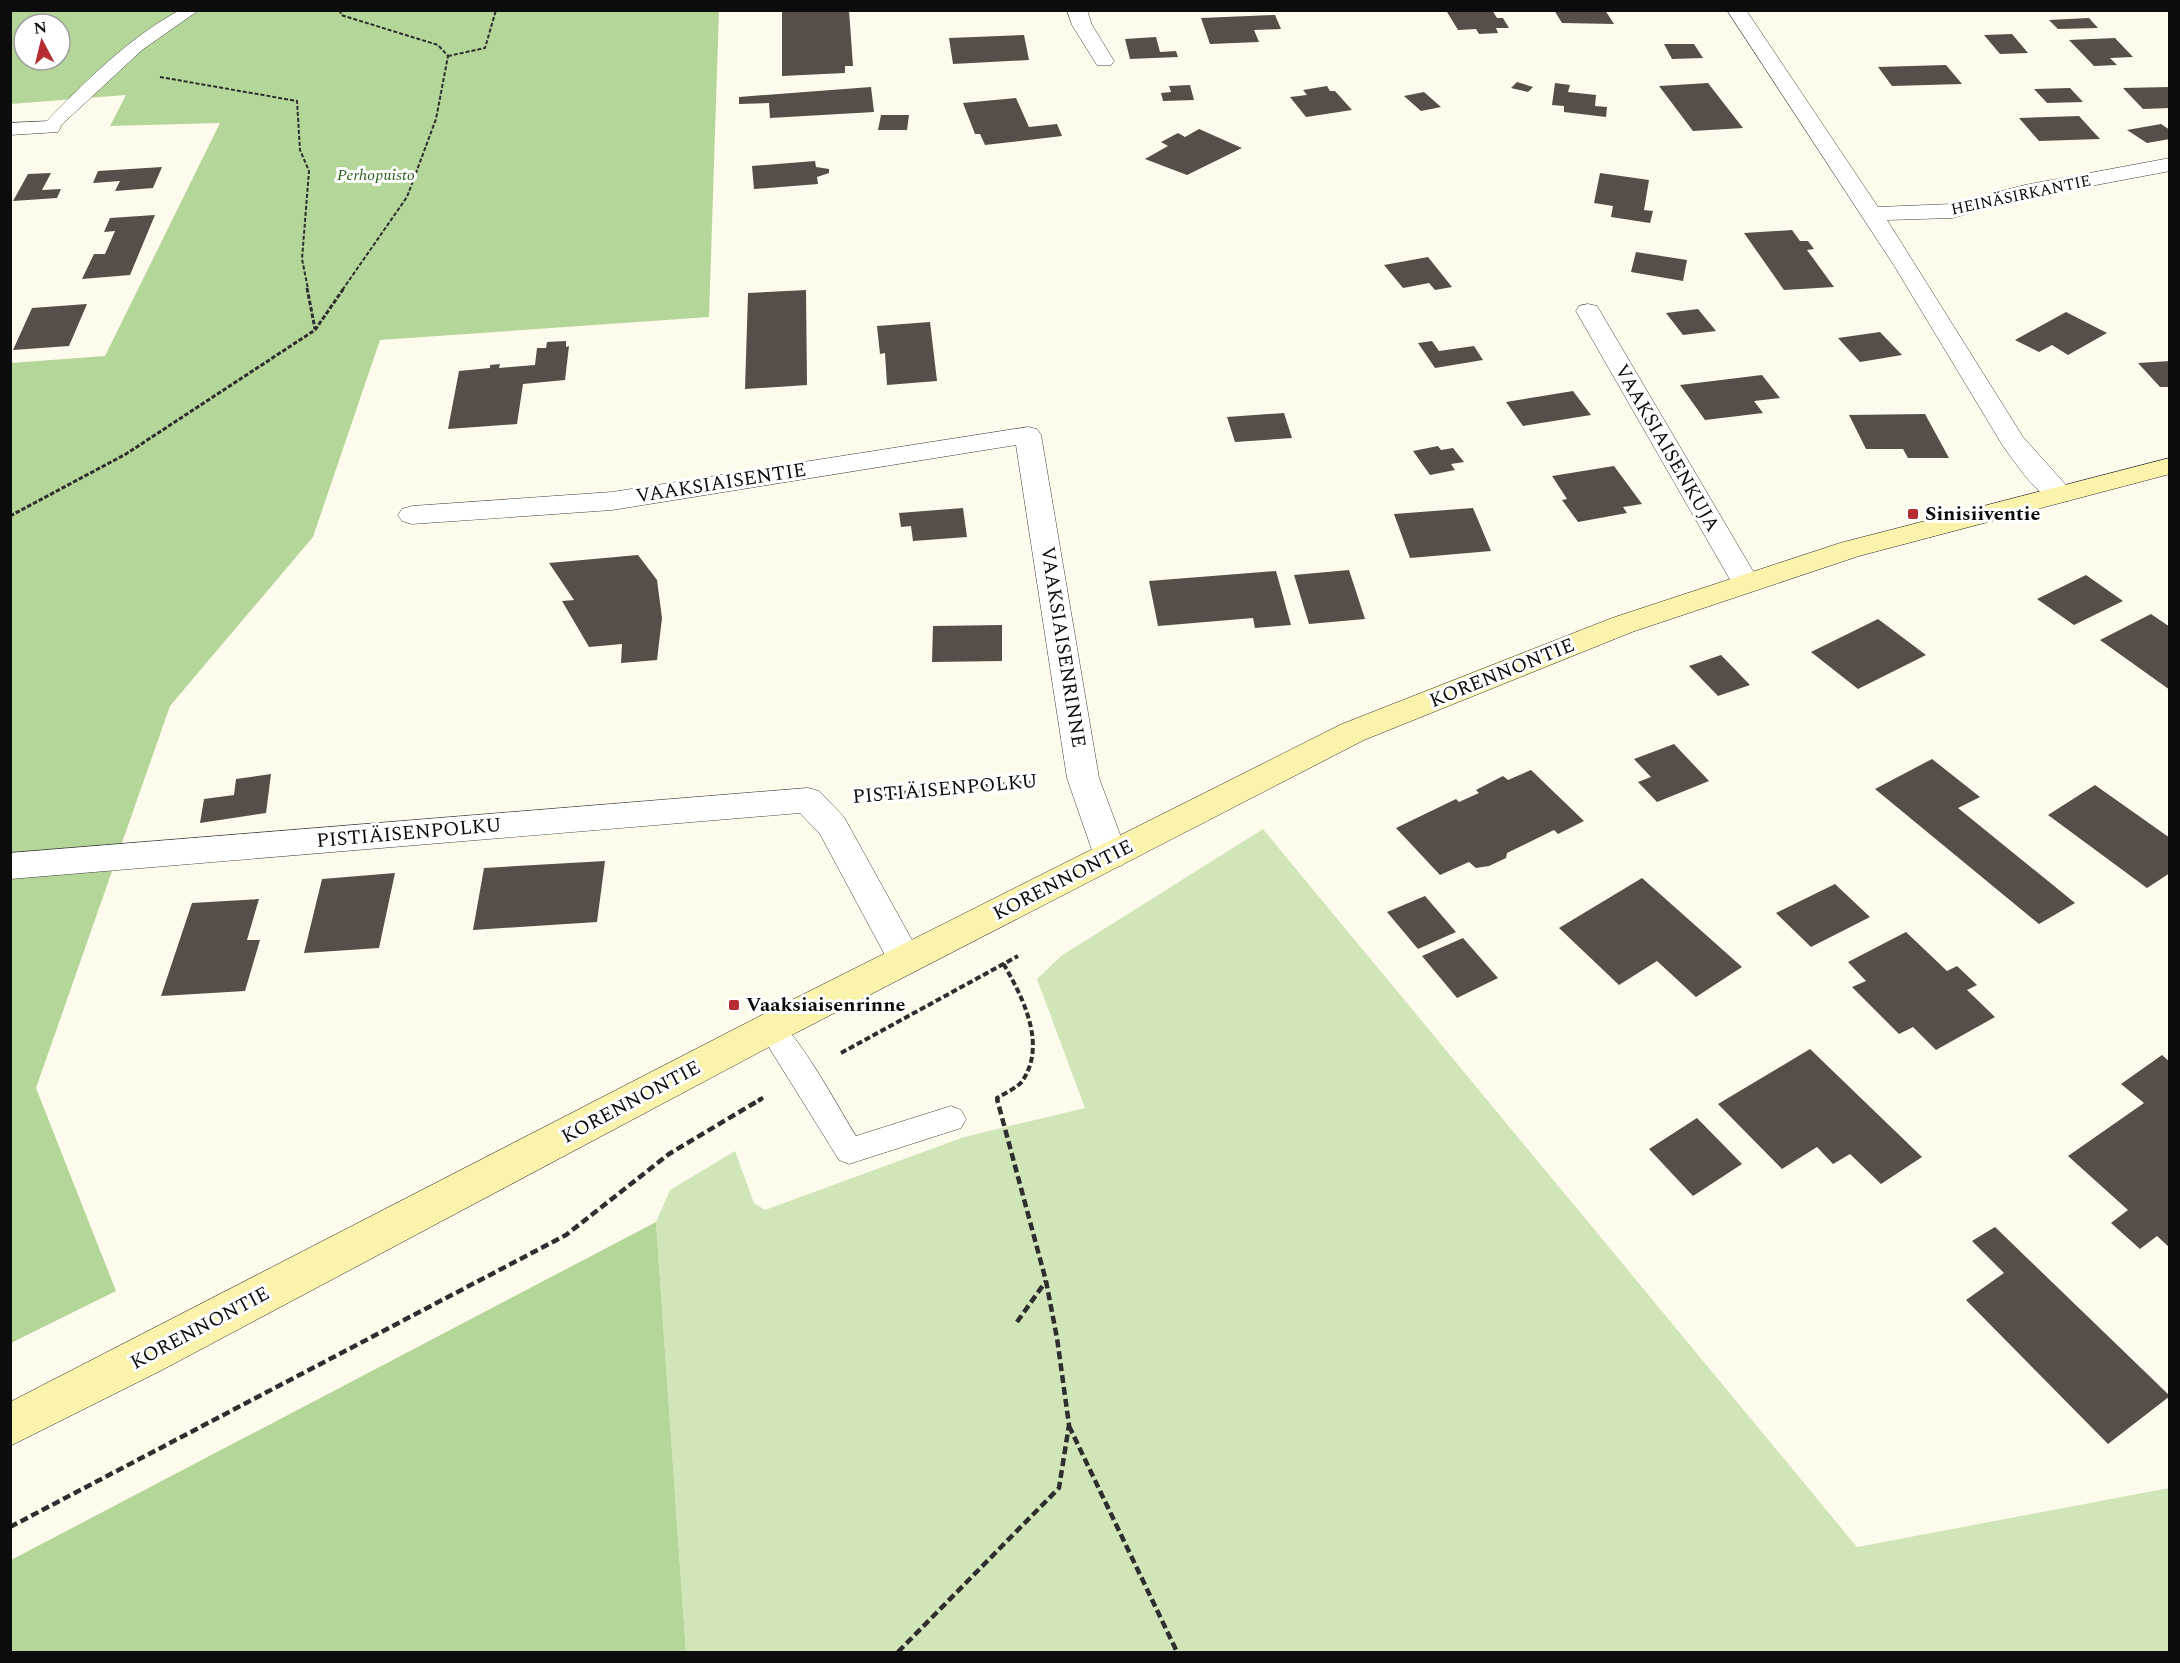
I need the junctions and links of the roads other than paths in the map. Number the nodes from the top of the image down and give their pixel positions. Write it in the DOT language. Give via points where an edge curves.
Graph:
graph roads {
  1 [pos="192,10"];
  2 [pos="1077,10"];
  3 [pos="1736,10"];
  4 [pos="1104,61"];
  5 [pos="50,127"];
  6 [pos="10,129"];
  7 [pos="2169,164"];
  8 [pos="1872,214"];
  9 [pos="1588,311"];
  10 [pos="1028,435"];
  11 [pos="2169,466"];
  12 [pos="2060,494"];
  13 [pos="412,515"];
  14 [pos="1746,583"];
  15 [pos="1111,856"];
  16 [pos="10,866"];
  17 [pos="905,960"];
  18 [pos="771,1028"];
  19 [pos="951,1119"];
  20 [pos="10,1425"];
  1 -- 5 [label="lane" via="171,20"];
  2 -- 4 [label="street"];
  3 -- 8 [label="street"];
  5 -- 6 [label="street"];
  7 -- 8 [label="street, HEINÄSIRKANTIE" via="2025,192 1952,211"];
  8 -- 12 [label="street" via="2012,441"];
  9 -- 14 [label="street, VAAKSIAISENKUJA"];
  10 -- 13 [label="street, VAAKSIAISENTIE" via="612,501"];
  10 -- 15 [label="street, VAAKSIAISENRINNE" via="1083,778"];
  11 -- 12 [label="street, KORENNONTIE"];
  12 -- 14 [label="street, KORENNONTIE" via="1850,549"];
  14 -- 15 [label="street, KORENNONTIE" via="1622,625 1353,732"];
  15 -- 17 [label="street, KORENNONTIE"];
  16 -- 17 [label="street, PISTIÄISENPOLKU" via="808,800 832,826"];
  17 -- 18 [label="street, KORENNONTIE"];
  18 -- 19 [label="lane" via="849,1151"];
  18 -- 20 [label="street, KORENNONTIE"];
}
